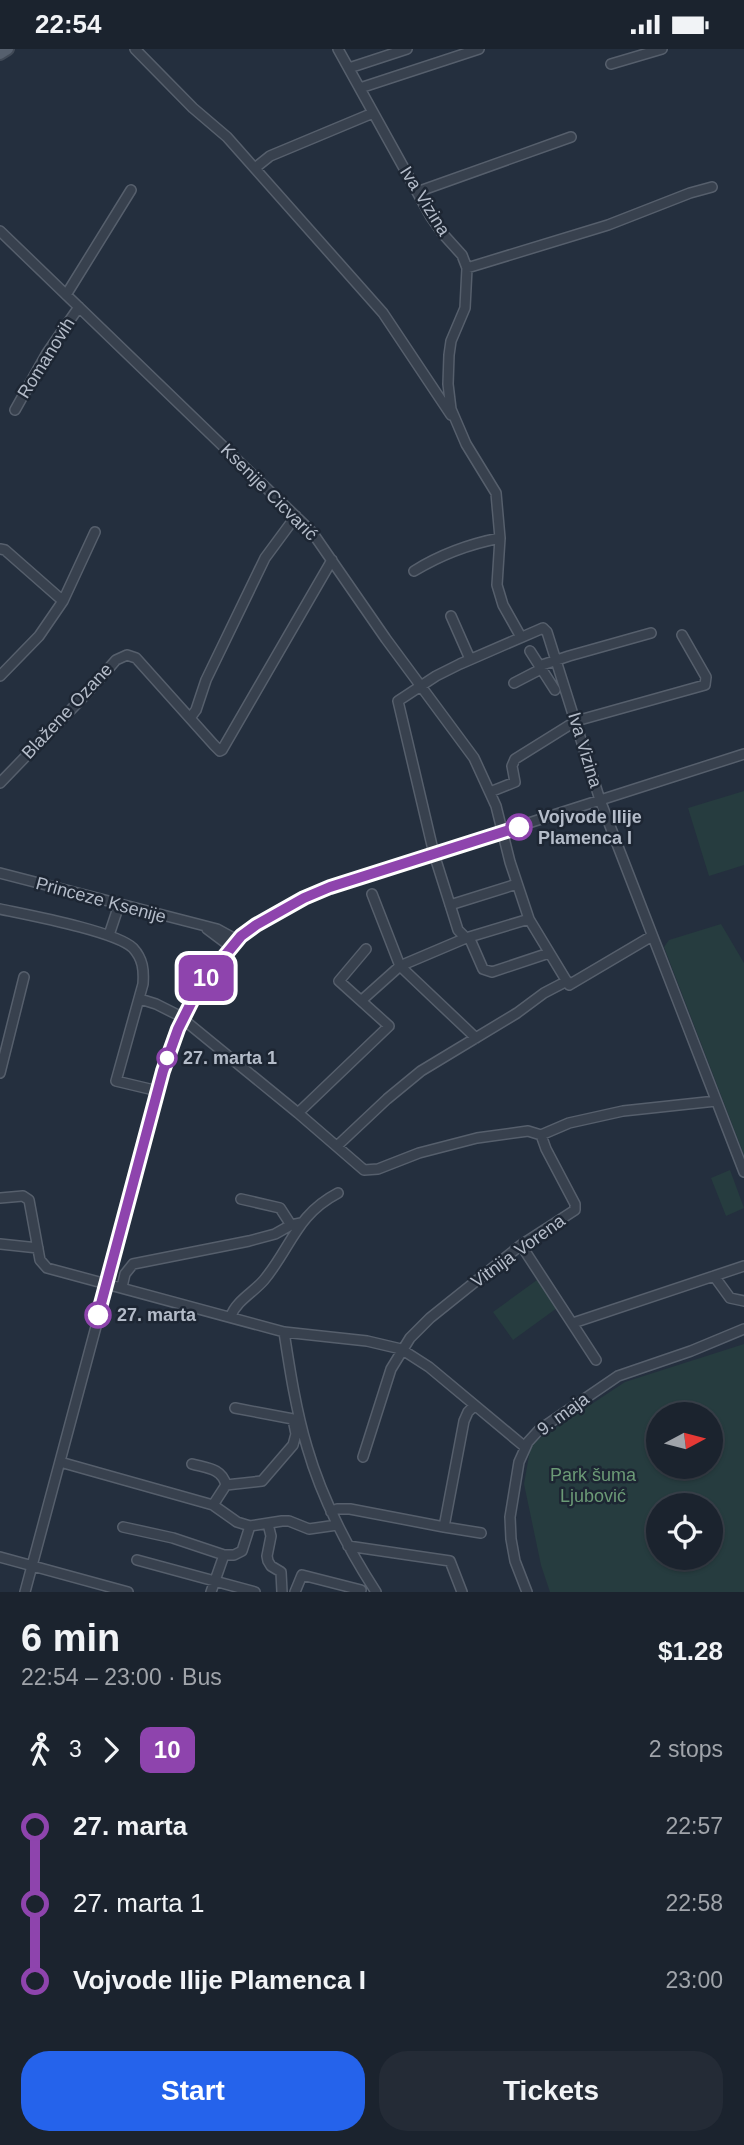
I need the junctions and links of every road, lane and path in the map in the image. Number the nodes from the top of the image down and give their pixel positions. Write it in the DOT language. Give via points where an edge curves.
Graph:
graph roads {
  1 [pos="8,49"];
  2 [pos="135,49"];
  3 [pos="338,49"];
  4 [pos="407,49"];
  5 [pos="479,49"];
  6 [pos="662,49"];
  7 [pos="0,54"];
  8 [pos="611,64"];
  9 [pos="349,68"];
  10 [pos="360,88"];
  11 [pos="373,113"];
  12 [pos="571,137"];
  13 [pos="255,168"];
  14 [pos="712,187"];
  15 [pos="131,190"];
  16 [pos="417,193"];
  17 [pos="0,231"];
  18 [pos="467,268"];
  19 [pos="66,295"];
  20 [pos="79,307"];
  21 [pos="15,410"];
  22 [pos="457,424"];
  23 [pos="296,516"];
  24 [pos="95,532"];
  25 [pos="500,538"];
  26 [pos="0,549"];
  27 [pos="332,560"];
  28 [pos="414,571"];
  29 [pos="63,601"];
  30 [pos="451,616"];
  31 [pos="651,633"];
  32 [pos="682,635"];
  33 [pos="521,636"];
  34 [pos="530,651"];
  35 [pos="470,659"];
  36 [pos="555,660"];
  37 [pos="540,668"];
  38 [pos="0,676"];
  39 [pos="514,683"];
  40 [pos="420,686"];
  41 [pos="555,690"];
  42 [pos="190,718"];
  43 [pos="576,721"];
  44 [pos="744,754"];
  45 [pos="0,783"];
  46 [pos="490,792"];
  47 [pos="600,800"];
  48 [pos="504,831"];
  49 [pos="434,854"];
  50 [pos="0,873"];
  51 [pos="517,884"];
  52 [pos="372,894"];
  53 [pos="119,905"];
  54 [pos="450,905"];
  55 [pos="0,909"];
  56 [pos="529,919"];
  57 [pos="109,935"];
  58 [pos="652,936"];
  59 [pos="467,937"];
  60 [pos="234,944"];
  61 [pos="366,949"];
  62 [pos="549,953"];
  63 [pos="400,966"];
  64 [pos="24,977"];
  65 [pos="568,983"];
  66 [pos="140,999"];
  67 [pos="362,1000"];
  68 [pos="182,1019"];
  69 [pos="476,1038"];
  70 [pos="0,1073"];
  71 [pos="158,1091"];
  72 [pos="716,1101"];
  73 [pos="299,1113"];
  74 [pos="541,1135"];
  75 [pos="337,1146"];
  76 [pos="744,1172"];
  77 [pos="338,1193"];
  78 [pos="0,1198"];
  79 [pos="241,1199"];
  80 [pos="296,1224"];
  81 [pos="275,1234"];
  82 [pos="0,1244"];
  83 [pos="521,1245"];
  84 [pos="38,1248"];
  85 [pos="286,1249"];
  86 [pos="744,1266"];
  87 [pos="715,1276"];
  88 [pos="107,1283"];
  89 [pos="122,1287"];
  90 [pos="744,1301"];
  91 [pos="230,1316"];
  92 [pos="573,1323"];
  93 [pos="744,1329"];
  94 [pos="284,1332"];
  95 [pos="401,1349"];
  96 [pos="596,1360"];
  97 [pos="474,1405"];
  98 [pos="234,1408"];
  99 [pos="296,1417"];
  100 [pos="525,1447"];
  101 [pos="363,1457"];
  102 [pos="60,1462"];
  103 [pos="192,1464"];
  104 [pos="226,1485"];
  105 [pos="214,1506"];
  106 [pos="331,1512"];
  107 [pos="268,1524"];
  108 [pos="337,1525"];
  109 [pos="250,1526"];
  110 [pos="123,1527"];
  111 [pos="444,1527"];
  112 [pos="481,1533"];
  113 [pos="348,1546"];
  114 [pos="224,1555"];
  115 [pos="0,1557"];
  116 [pos="137,1560"];
  117 [pos="32,1566"];
  118 [pos="214,1582"];
  119 [pos="361,1590"];
  120 [pos="25,1592"];
  121 [pos="128,1592"];
  122 [pos="211,1592"];
  123 [pos="255,1592"];
  124 [pos="282,1592"];
  125 [pos="295,1592"];
  126 [pos="376,1592"];
  127 [pos="462,1592"];
  128 [pos="527,1592"];
  1 -- 7 [label="main road"];
  2 -- 13 [label="street"];
  3 -- 9 [label="street, Iva Vizina"];
  4 -- 9 [label="street"];
  5 -- 10 [label="street"];
  6 -- 8 [label="street"];
  9 -- 10 [label="street, Iva Vizina"];
  10 -- 11 [label="street, Iva Vizina"];
  11 -- 13 [label="street" via="270,156"];
  11 -- 16 [label="street, Iva Vizina"];
  12 -- 16 [label="street"];
  13 -- 22 [label="street" via="383,313"];
  14 -- 18 [label="street"];
  15 -- 19 [label="street"];
  16 -- 18 [label="street, Iva Vizina"];
  17 -- 19 [label="street, Ksenije Cicvarić"];
  18 -- 22 [label="street" via="465,309 449,355 448,384"];
  19 -- 20 [label="street, Ksenije Cicvarić"];
  20 -- 21 [label="street, Romanovih"];
  20 -- 23 [label="street, Ksenije Cicvarić"];
  22 -- 25 [label="street" via="496,493"];
  23 -- 27 [label="street, Ksenije Cicvarić"];
  23 -- 42 [label="street" via="265,558"];
  24 -- 29 [label="street"];
  25 -- 28 [label="street" via="438,557"];
  25 -- 33 [label="street" via="499,595"];
  26 -- 29 [label="street"];
  27 -- 40 [label="street, Ksenije Cicvarić"];
  27 -- 42 [label="street, Blažene Ozane" via="220,751"];
  29 -- 38 [label="street" via="39,636"];
  30 -- 35 [label="street"];
  31 -- 36 [label="street"];
  32 -- 43 [label="street" via="706,677 705,685"];
  33 -- 35 [label="street, Iva Vizina"];
  33 -- 36 [label="street, Iva Vizina" via="545,629"];
  34 -- 37 [label="street"];
  35 -- 40 [label="street, Iva Vizina"];
  36 -- 37 [label="street"];
  36 -- 43 [label="street, Iva Vizina"];
  37 -- 39 [label="street"];
  37 -- 41 [label="street"];
  40 -- 46 [label="street, Ksenije Cicvarić" via="474,758"];
  40 -- 49 [label="street" via="398,701"];
  42 -- 45 [label="street, Blažene Ozane" via="136,659 121,656"];
  43 -- 46 [label="street" via="515,759 515,782"];
  43 -- 47 [label="street, Iva Vizina"];
  44 -- 47 [label="street"];
  46 -- 48 [label="street, Ksenije Cicvarić"];
  47 -- 48 [label="street"];
  47 -- 58 [label="street, Iva Vizina"];
  48 -- 49 [label="street"];
  48 -- 51 [label="street, Ksenije Cicvarić"];
  49 -- 54 [label="street"];
  49 -- 60 [label="street" via="304,898 256,925"];
  50 -- 53 [label="street, Princeze Ksenije"];
  51 -- 54 [label="street"];
  51 -- 56 [label="street"];
  52 -- 63 [label="street"];
  53 -- 57 [label="street"];
  53 -- 60 [label="street, Princeze Ksenije" via="226,933"];
  54 -- 59 [label="street" via="460,935"];
  55 -- 57 [label="street, Princeze Ksenije"];
  56 -- 59 [label="street"];
  56 -- 62 [label="street"];
  57 -- 66 [label="street, Princeze Ksenije" via="130,945 141,960"];
  58 -- 65 [label="street"];
  58 -- 72 [label="street, Iva Vizina"];
  59 -- 62 [label="street" via="487,972"];
  59 -- 63 [label="street"];
  60 -- 68 [label="street" via="199,987"];
  61 -- 67 [label="street" via="339,981"];
  62 -- 65 [label="street"];
  63 -- 67 [label="street"];
  63 -- 69 [label="street"];
  64 -- 70 [label="street"];
  65 -- 69 [label="street" via="544,993"];
  66 -- 68 [label="street"];
  66 -- 71 [label="street, Princeze Ksenije" via="116,1081"];
  67 -- 73 [label="street" via="388,1026"];
  68 -- 71 [label="street"];
  68 -- 73 [label="street"];
  69 -- 75 [label="street" via="415,1076"];
  71 -- 88 [label="street"];
  72 -- 74 [label="street" via="623,1111 569,1123"];
  72 -- 76 [label="street, Iva Vizina"];
  73 -- 75 [label="street"];
  74 -- 75 [label="street" via="528,1131 477,1138 367,1171"];
  74 -- 83 [label="street, Vitnija Vorena" via="575,1208"];
  77 -- 80 [label="street"];
  78 -- 84 [label="street" via="23,1196 29,1200"];
  79 -- 80 [label="street" via="280,1208"];
  80 -- 81 [label="street"];
  80 -- 85 [label="street"];
  81 -- 85 [label="street"];
  81 -- 89 [label="street" via="133,1264"];
  82 -- 84 [label="street"];
  83 -- 92 [label="street"];
  83 -- 95 [label="street, Vitnija Vorena" via="430,1318"];
  84 -- 88 [label="street" via="47,1268"];
  85 -- 91 [label="street"];
  86 -- 87 [label="street"];
  87 -- 90 [label="street" via="730,1298"];
  87 -- 92 [label="street"];
  88 -- 89 [label="street"];
  88 -- 102 [label="street"];
  89 -- 91 [label="street"];
  91 -- 94 [label="street"];
  92 -- 96 [label="street"];
  93 -- 100 [label="street, 9. maja" via="609,1381 540,1430"];
  94 -- 95 [label="street"];
  94 -- 99 [label="street"];
  95 -- 97 [label="street"];
  95 -- 101 [label="street, Vitnija Vorena"];
  97 -- 100 [label="street"];
  97 -- 111 [label="street" via="466,1416"];
  98 -- 99 [label="street"];
  99 -- 104 [label="street" via="293,1445 267,1478"];
  99 -- 106 [label="street"];
  100 -- 128 [label="street, 9. maja" via="510,1525 515,1561"];
  102 -- 105 [label="street"];
  102 -- 117 [label="street"];
  103 -- 104 [label="street" via="222,1474"];
  104 -- 105 [label="street"];
  105 -- 109 [label="street"];
  106 -- 108 [label="street"];
  106 -- 111 [label="street" via="350,1509"];
  107 -- 108 [label="street" via="289,1521 309,1529"];
  107 -- 109 [label="street"];
  107 -- 124 [label="street" via="267,1556 271,1566 281,1572"];
  108 -- 113 [label="street"];
  109 -- 114 [label="street" via="242,1551"];
  110 -- 114 [label="street"];
  111 -- 112 [label="street"];
  113 -- 126 [label="street"];
  113 -- 127 [label="street" via="450,1561"];
  114 -- 118 [label="street"];
  115 -- 117 [label="street"];
  116 -- 118 [label="street"];
  117 -- 120 [label="street"];
  117 -- 121 [label="street"];
  118 -- 122 [label="street"];
  118 -- 123 [label="street"];
  119 -- 125 [label="street" via="302,1575"];
}
